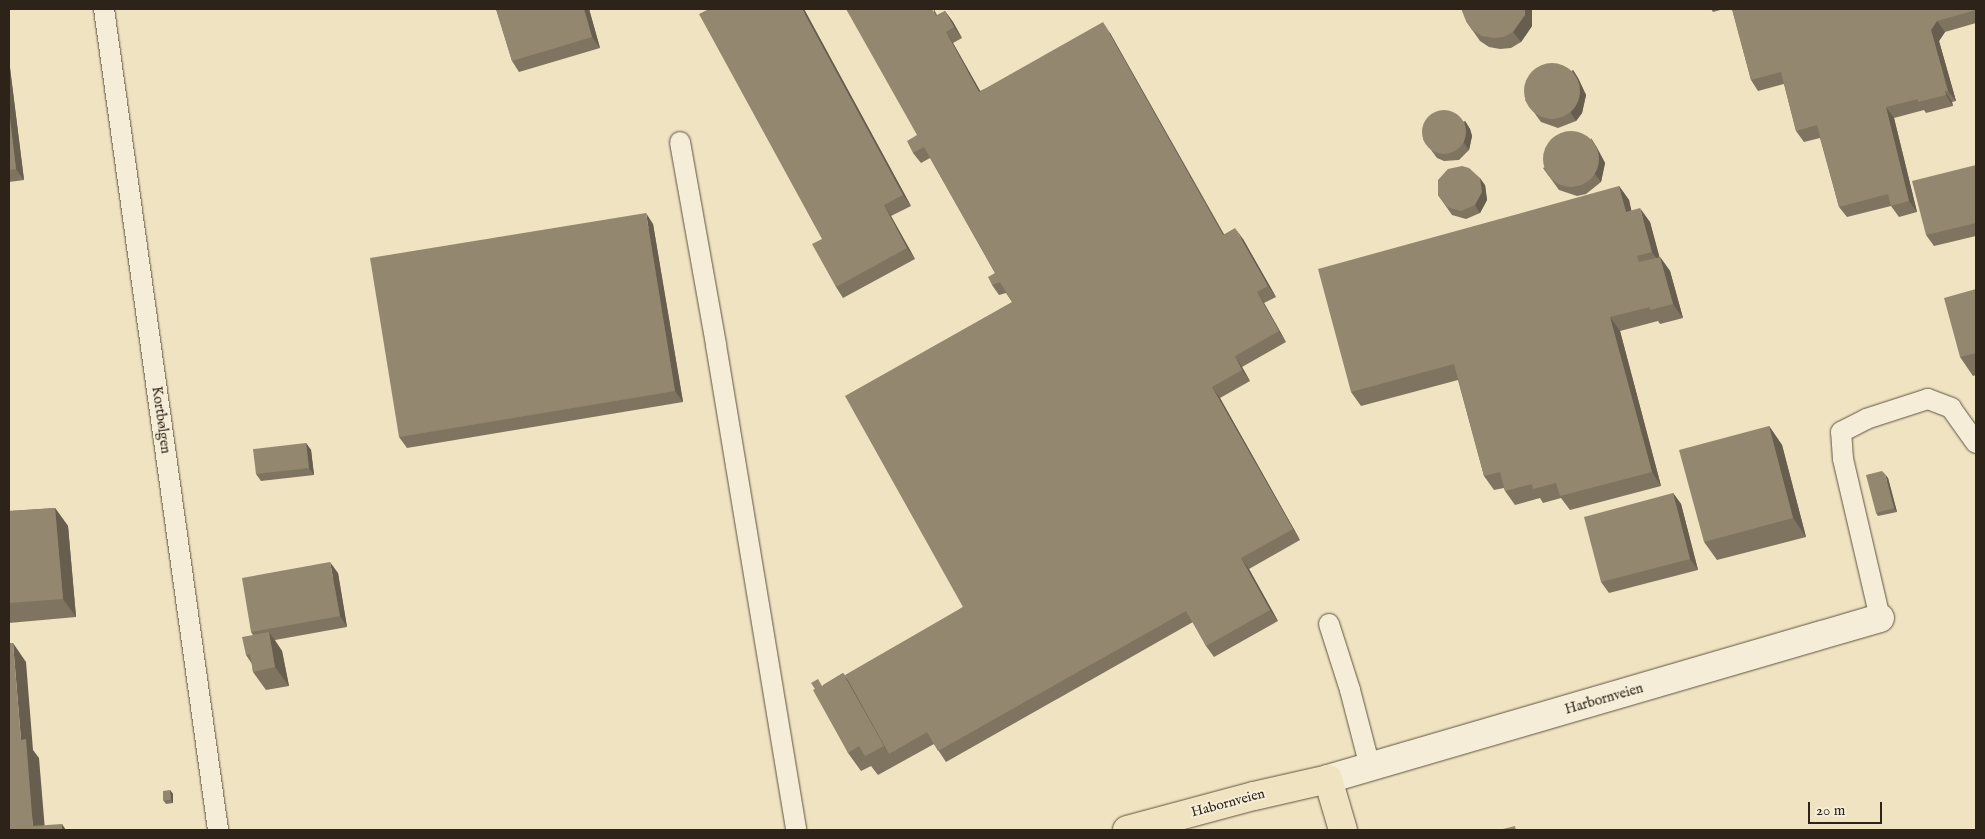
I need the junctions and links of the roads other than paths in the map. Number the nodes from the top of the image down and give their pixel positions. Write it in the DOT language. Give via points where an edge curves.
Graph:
graph roads {
  1 [pos="104,9"];
  2 [pos="680,142"];
  3 [pos="1976,443"];
  4 [pos="1880,618"];
  5 [pos="1329,624"];
  6 [pos="1370,767"];
  7 [pos="1328,779"];
  8 [pos="218,830"];
  9 [pos="796,830"];
  10 [pos="1127,830"];
  11 [pos="1343,830"];
  1 -- 8 [label="street, Kortbølgen"];
  2 -- 9 [label="street"];
  3 -- 4 [label="street" via="1952,408 1928,399 1866,419 1841,432 1843,459"];
  4 -- 6 [label="street, Harbornveien"];
  5 -- 6 [label="street"];
  6 -- 7 [label="street, Harbornveien"];
  7 -- 10 [label="highway, Habornveien"];
  7 -- 11 [label="highway"];
}
